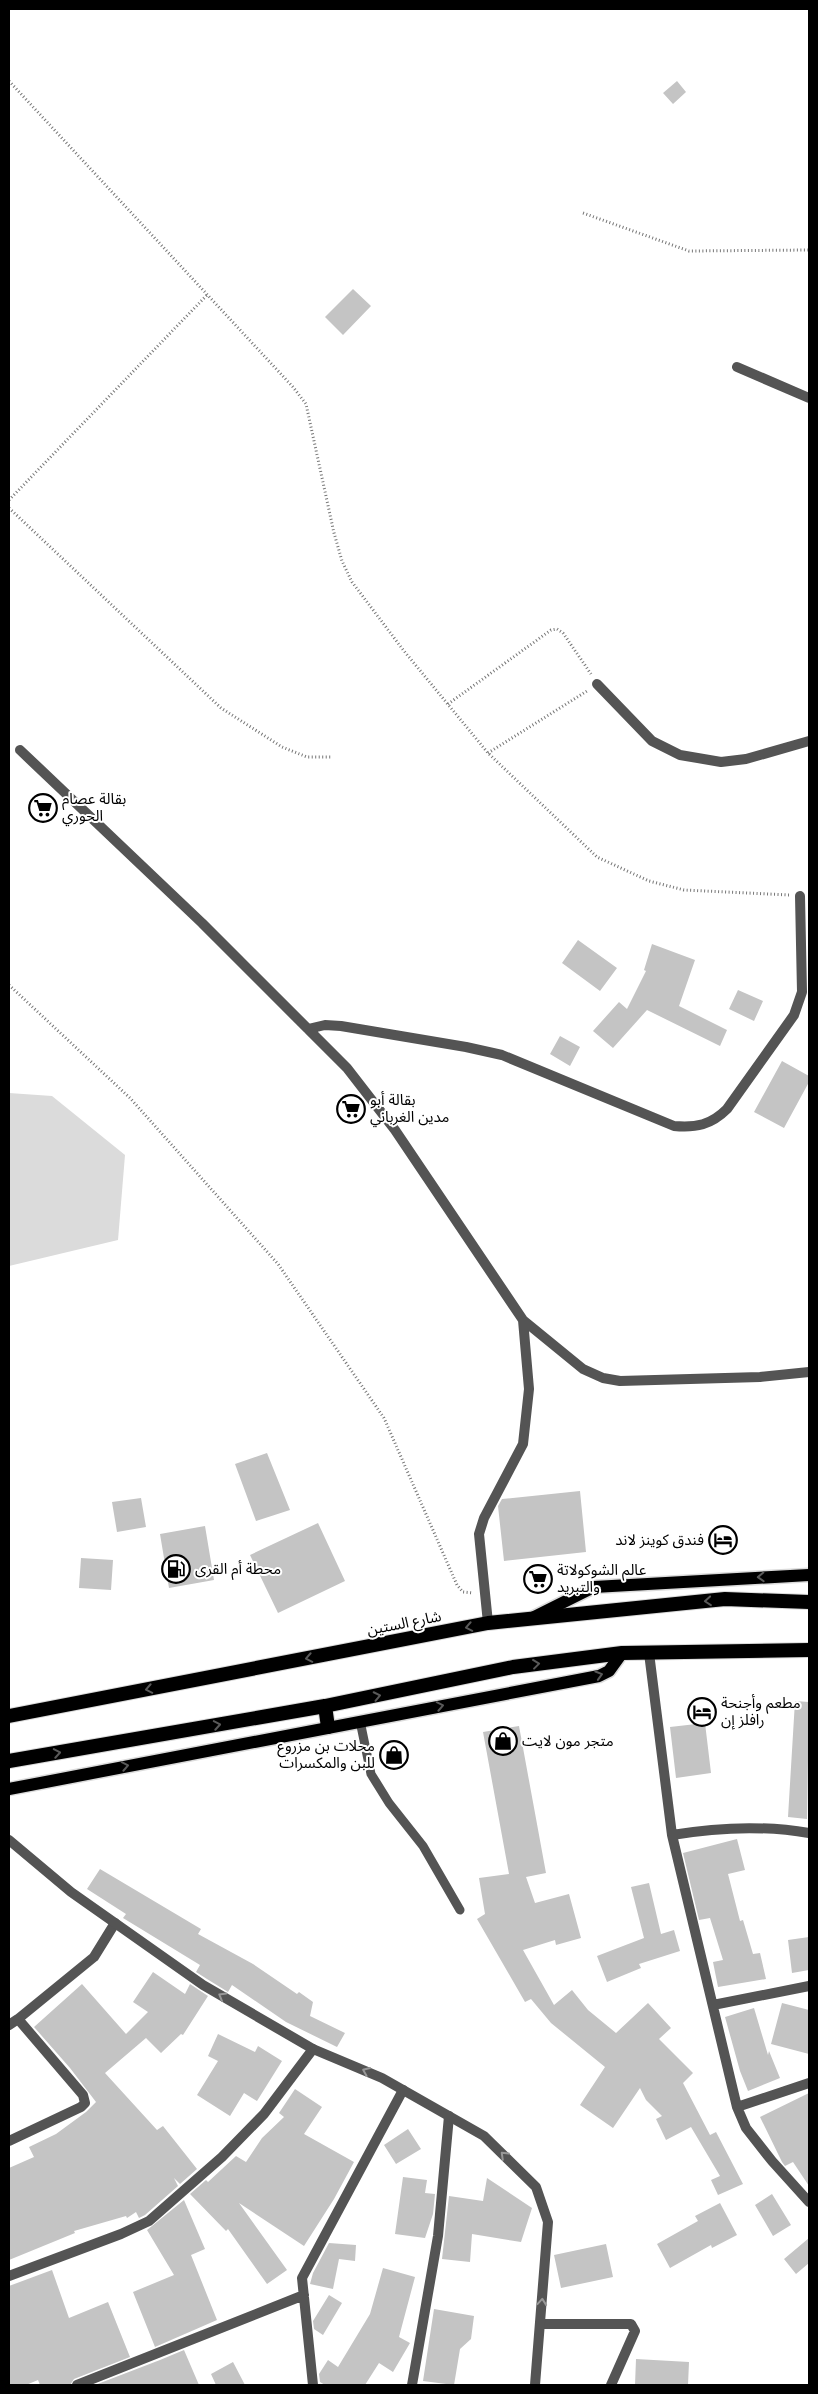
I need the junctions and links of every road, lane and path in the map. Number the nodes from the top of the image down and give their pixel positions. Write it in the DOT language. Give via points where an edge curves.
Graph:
graph roads {
  1 [pos="9,81"];
  2 [pos="583,212"];
  3 [pos="809,250"];
  4 [pos="207,295"];
  5 [pos="737,367"];
  6 [pos="809,398"];
  7 [pos="9,500"];
  8 [pos="9,508"];
  9 [pos="597,684"];
  10 [pos="448,704"];
  11 [pos="809,741"];
  12 [pos="20,750"];
  13 [pos="488,753"];
  14 [pos="331,757"];
  15 [pos="800,896"];
  16 [pos="9,985"];
  17 [pos="308,1029"];
  18 [pos="523,1320"];
  19 [pos="809,1372"];
  20 [pos="809,1575"];
  21 [pos="485,1595"];
  22 [pos="809,1602"];
  23 [pos="534,1618"];
  24 [pos="488,1623"];
  25 [pos="809,1650"];
  26 [pos="649,1653"];
  27 [pos="622,1654"];
  28 [pos="325,1706"];
  29 [pos="9,1716"];
  30 [pos="360,1721"];
  31 [pos="328,1727"];
  32 [pos="9,1761"];
  33 [pos="9,1789"];
  34 [pos="809,1833"];
  35 [pos="672,1835"];
  36 [pos="9,1840"];
  37 [pos="460,1910"];
  38 [pos="115,1923"];
  39 [pos="809,1986"];
  40 [pos="713,2005"];
  41 [pos="18,2018"];
  42 [pos="9,2025"];
  43 [pos="313,2049"];
  44 [pos="809,2083"];
  45 [pos="403,2090"];
  46 [pos="737,2107"];
  47 [pos="449,2116"];
  48 [pos="9,2142"];
  49 [pos="809,2202"];
  50 [pos="9,2276"];
  51 [pos="304,2295"];
  52 [pos="540,2324"];
  53 [pos="77,2385"];
  54 [pos="313,2385"];
  55 [pos="412,2385"];
  56 [pos="535,2385"];
  57 [pos="611,2385"];
  1 -- 4 [label="path"];
  2 -- 3 [label="path" via="689,250"];
  4 -- 7 [label="path"];
  4 -- 10 [label="path" via="306,404 342,561 352,582"];
  5 -- 6 [label="street"];
  8 -- 14 [label="path" via="221,708 282,747 307,757"];
  9 -- 10 [label="path" via="557,629 551,630"];
  9 -- 11 [label="street" via="652,741 680,755 721,762 746,759"];
  9 -- 13 [label="path"];
  10 -- 13 [label="path"];
  12 -- 17 [label="street"];
  13 -- 15 [label="path" via="605,861 649,881 684,890"];
  15 -- 17 [label="street" via="802,992 794,1015 727,1109 704,1125 674,1126 502,1055 341,1026"];
  16 -- 21 [label="path" via="130,1098 278,1264 384,1418 457,1585 463,1592"];
  17 -- 18 [label="street" via="347,1068 395,1130"];
  18 -- 19 [label="street" via="583,1369 603,1378 620,1381"];
  18 -- 21 [label="street" via="529,1389 524,1444 484,1518 479,1534"];
  20 -- 23 [label="main road, one-way" via="594,1587"];
  21 -- 24 [label="street"];
  22 -- 23 [label="highway, شارع الستين, one-way" via="725,1599"];
  23 -- 24 [label="highway, شارع الستين"];
  24 -- 29 [label="highway, شارع الستين, one-way"];
  25 -- 26 [label="highway"];
  26 -- 27 [label="highway"];
  26 -- 35 [label="street"];
  28 -- 27 [label="highway, one-way" via="512,1667"];
  30 -- 27 [label="main road, one-way" via="599,1676 609,1671"];
  28 -- 31 [label="highway"];
  32 -- 28 [label="highway, one-way"];
  30 -- 31 [label="main road"];
  30 -- 37 [label="lane" via="371,1774 423,1846"];
  33 -- 31 [label="main road, one-way"];
  34 -- 35 [label="street" via="786,1829 717,1828"];
  35 -- 40 [label="street"];
  36 -- 38 [label="street" via="71,1892"];
  38 -- 41 [label="street" via="94,1957"];
  43 -- 38 [label="street, one-way" via="202,1985"];
  39 -- 40 [label="street"];
  40 -- 46 [label="street"];
  41 -- 42 [label="street"];
  41 -- 48 [label="street" via="83,2095 85,2103"];
  45 -- 43 [label="street, one-way"];
  43 -- 50 [label="street" via="264,2114 222,2157 149,2221"];
  44 -- 46 [label="street"];
  45 -- 47 [label="street"];
  45 -- 51 [label="street" via="302,2278"];
  46 -- 49 [label="street" via="746,2128"];
  52 -- 47 [label="street, one-way" via="548,2222 536,2187 484,2136"];
  47 -- 55 [label="street" via="438,2236"];
  51 -- 53 [label="street"];
  51 -- 54 [label="street"];
  52 -- 56 [label="street"];
  52 -- 57 [label="street" via="631,2324 635,2331"];
}
